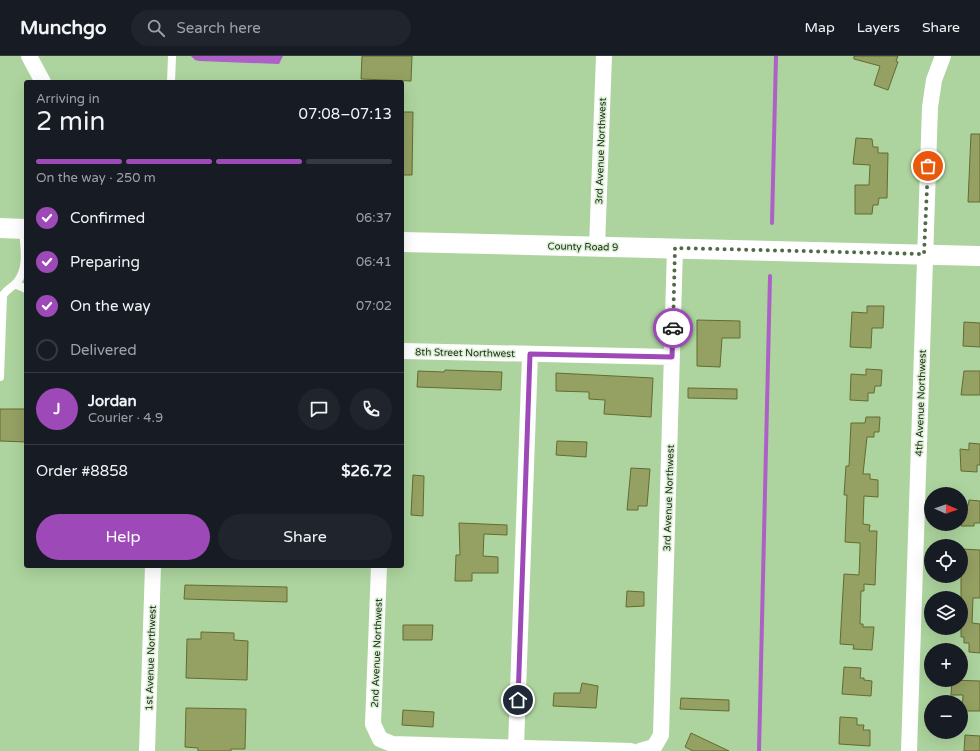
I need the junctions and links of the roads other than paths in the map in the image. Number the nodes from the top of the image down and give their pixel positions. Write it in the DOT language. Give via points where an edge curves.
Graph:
graph roads {
  1 [pos="29,56"];
  2 [pos="172,56"];
  3 [pos="604,56"];
  4 [pos="943,56"];
  5 [pos="42,80"];
  6 [pos="171,80"];
  7 [pos="0,228"];
  8 [pos="24,229"];
  9 [pos="404,242"];
  10 [pos="597,247"];
  11 [pos="675,248"];
  12 [pos="924,254"];
  13 [pos="980,256"];
  14 [pos="24,270"];
  15 [pos="15,284"];
  16 [pos="24,288"];
  17 [pos="404,351"];
  18 [pos="530,354"];
  19 [pos="672,357"];
  20 [pos="0,377"];
  21 [pos="154,568"];
  22 [pos="379,568"];
  23 [pos="516,747"];
  24 [pos="647,749"];
  25 [pos="147,751"];
  26 [pos="631,751"];
  27 [pos="909,751"];
  1 -- 5 [label="street"];
  2 -- 6 [label="lane"];
  3 -- 10 [label="street, 3rd Avenue Northwest"];
  4 -- 12 [label="street, 4th Avenue Northwest" via="934,80 930,108"];
  7 -- 8 [label="street"];
  9 -- 10 [label="street, County Road 9"];
  10 -- 11 [label="street, County Road 9"];
  11 -- 12 [label="street, County Road 9"];
  11 -- 19 [label="street, 3rd Avenue Northwest"];
  12 -- 13 [label="street, County Road 9"];
  12 -- 27 [label="street, 4th Avenue Northwest"];
  14 -- 15 [label="lane"];
  15 -- 16 [label="lane"];
  15 -- 20 [label="lane" via="4,295"];
  17 -- 18 [label="street, 8th Street Northwest"];
  18 -- 19 [label="street, 8th Street Northwest"];
  18 -- 23 [label="street"];
  19 -- 24 [label="street, 3rd Avenue Northwest" via="661,735"];
  21 -- 25 [label="street, 1st Avenue Northwest"];
  22 -- 23 [label="street, 2nd Avenue Northwest" via="373,724 380,739 392,744"];
  23 -- 26 [label="street"];
}
